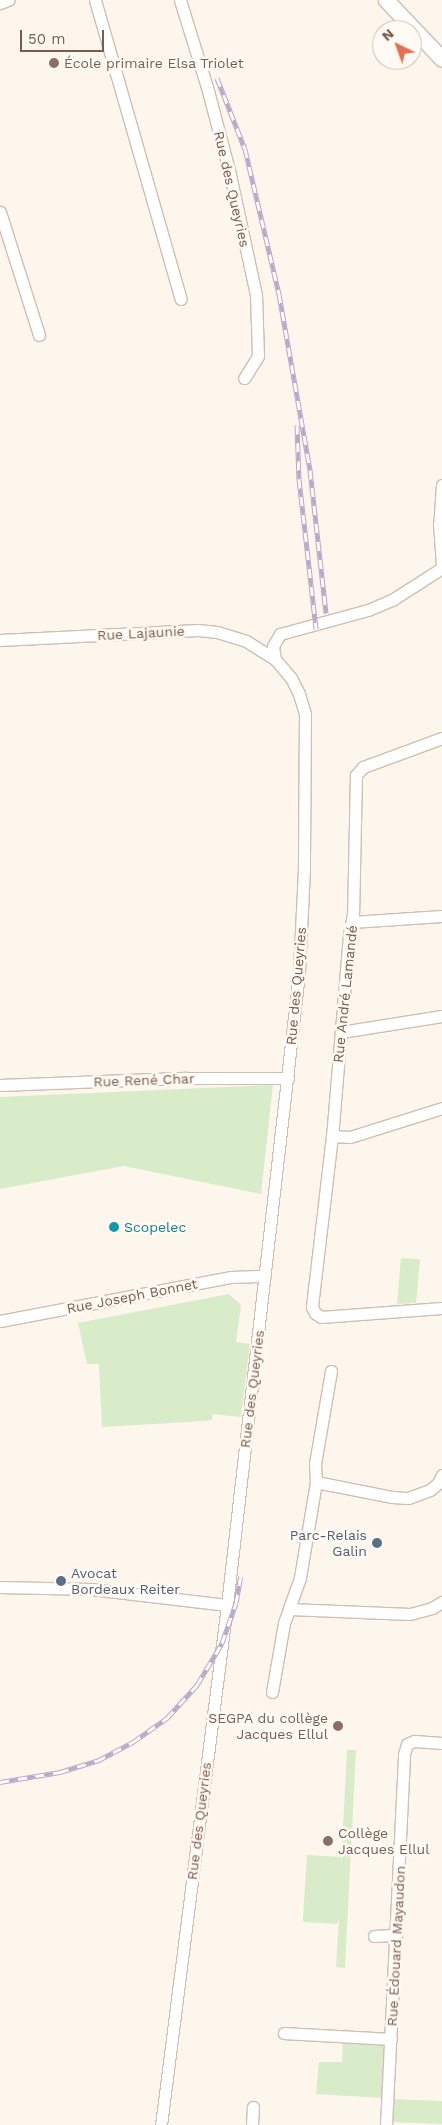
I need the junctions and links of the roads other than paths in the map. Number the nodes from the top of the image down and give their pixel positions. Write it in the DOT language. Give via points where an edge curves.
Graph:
graph roads {
  1 [pos="8,0"];
  2 [pos="95,0"];
  3 [pos="180,0"];
  4 [pos="386,0"];
  5 [pos="0,3"];
  6 [pos="442,59"];
  7 [pos="0,212"];
  8 [pos="181,299"];
  9 [pos="39,335"];
  10 [pos="244,378"];
  11 [pos="442,485"];
  12 [pos="442,566"];
  13 [pos="0,640"];
  14 [pos="275,659"];
  15 [pos="442,738"];
  16 [pos="442,916"];
  17 [pos="352,922"];
  18 [pos="442,1016"];
  19 [pos="341,1032"];
  20 [pos="288,1078"];
  21 [pos="0,1085"];
  22 [pos="442,1108"];
  23 [pos="332,1136"];
  24 [pos="265,1276"];
  25 [pos="442,1308"];
  26 [pos="0,1321"];
  27 [pos="331,1371"];
  28 [pos="442,1475"];
  29 [pos="316,1482"];
  30 [pos="0,1587"];
  31 [pos="442,1602"];
  32 [pos="227,1604"];
  33 [pos="290,1609"];
  34 [pos="272,1692"];
  35 [pos="442,1742"];
  36 [pos="396,1935"];
  37 [pos="374,1936"];
  38 [pos="284,2033"];
  39 [pos="391,2039"];
  40 [pos="253,2107"];
  41 [pos="161,2125"];
  42 [pos="252,2125"];
  43 [pos="386,2125"];
  1 -- 5 [label="street"];
  2 -- 8 [label="street"];
  3 -- 10 [label="street, Rue des Queyries" via="229,170 256,295 258,356"];
  4 -- 6 [label="main road"];
  7 -- 9 [label="street"];
  11 -- 12 [label="street" via="439,524"];
  12 -- 14 [label="street" via="392,600 368,610 280,634 274,646"];
  13 -- 14 [label="street, Rue Lajaunie" via="198,630 234,636"];
  14 -- 20 [label="street, Rue des Queyries" via="299,694 306,733 302,911"];
  15 -- 17 [label="street, Rue André Lamandé" via="358,770"];
  16 -- 17 [label="street"];
  17 -- 19 [label="street, Rue André Lamandé"];
  18 -- 19 [label="street"];
  19 -- 23 [label="street, Rue André Lamandé"];
  20 -- 21 [label="street, Rue René Char"];
  20 -- 24 [label="street, Rue des Queyries"];
  22 -- 23 [label="street" via="350,1137"];
  23 -- 25 [label="street, Rue André Lamandé" via="312,1307 315,1313 321,1317"];
  24 -- 26 [label="street, Rue Joseph Bonnet" via="230,1277"];
  24 -- 32 [label="street, Rue des Queyries"];
  27 -- 29 [label="street" via="315,1464"];
  28 -- 29 [label="street" via="430,1490 408,1498"];
  29 -- 33 [label="street" via="300,1578"];
  30 -- 32 [label="street" via="91,1589"];
  31 -- 33 [label="street" via="410,1614"];
  32 -- 41 [label="street, Rue des Queyries"];
  33 -- 34 [label="street" via="284,1623"];
  35 -- 36 [label="street, Rue Édouard Mayaudon" via="414,1741 407,1744 404,1754"];
  36 -- 37 [label="street"];
  36 -- 39 [label="street, Rue Édouard Mayaudon"];
  38 -- 39 [label="street"];
  39 -- 43 [label="street, Rue Édouard Mayaudon"];
  40 -- 42 [label="street"];
}
